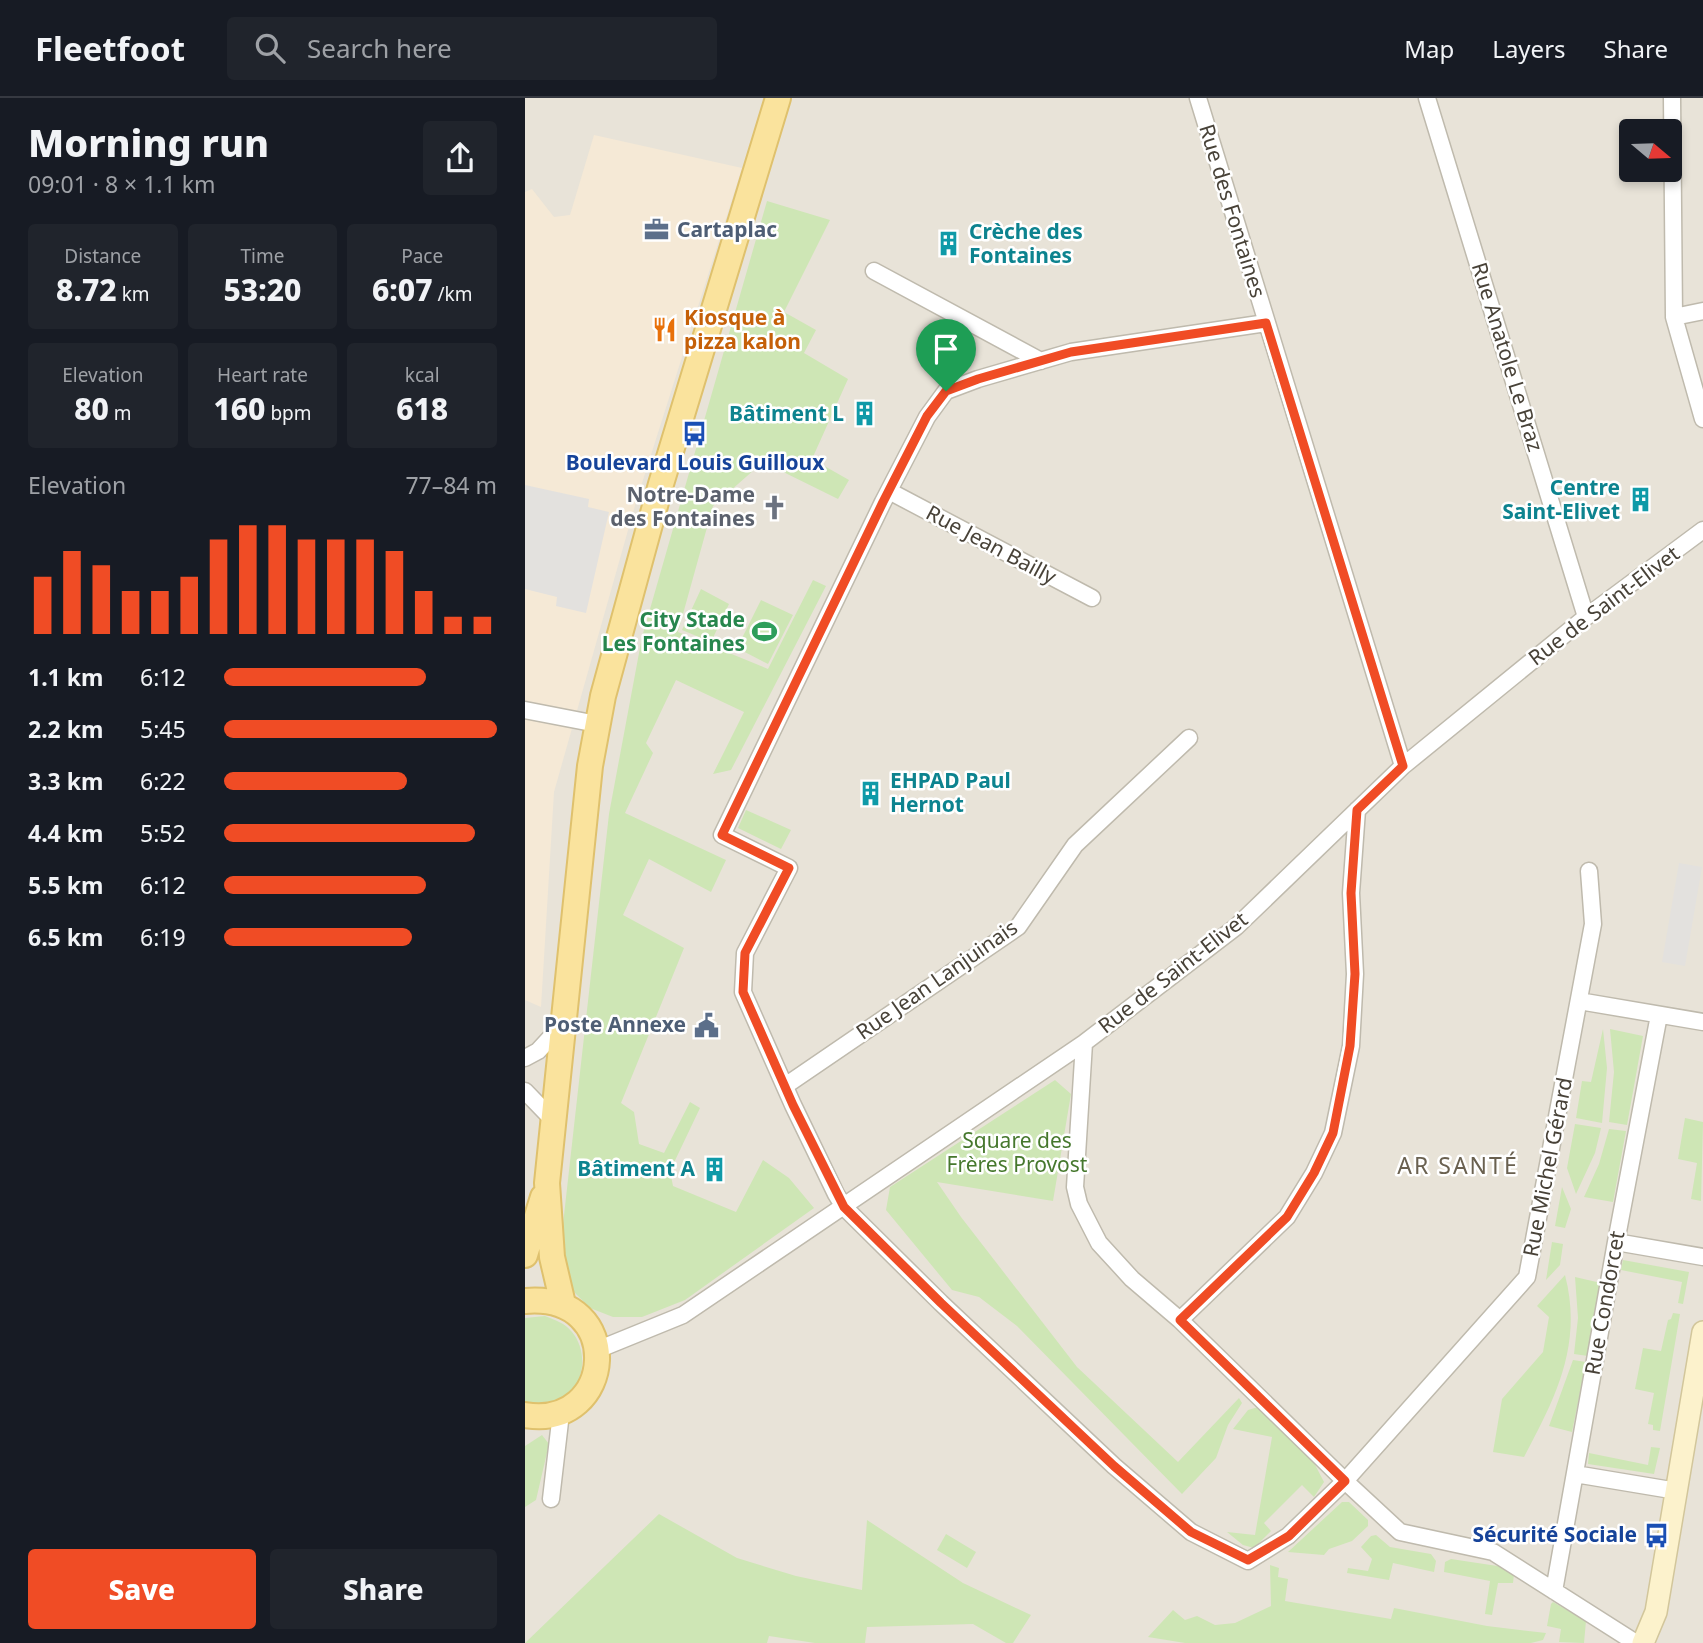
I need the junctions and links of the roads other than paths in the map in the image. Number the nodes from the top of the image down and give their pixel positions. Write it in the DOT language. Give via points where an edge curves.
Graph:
graph roads {
  1 [pos="778,98"];
  2 [pos="1198,98"];
  3 [pos="1427,98"];
  4 [pos="1672,98"];
  5 [pos="874,271"];
  6 [pos="1703,311"];
  7 [pos="1674,317"];
  8 [pos="1266,323"];
  9 [pos="1041,361"];
  10 [pos="1703,419"];
  11 [pos="889,491"];
  12 [pos="1703,530"];
  13 [pos="1092,598"];
  14 [pos="1586,617"];
  15 [pos="525,710"];
  16 [pos="597,724"];
  17 [pos="1189,738"];
  18 [pos="1403,766"];
  19 [pos="1357,810"];
  20 [pos="1589,871"];
  21 [pos="1579,1001"];
  22 [pos="564,1013"];
  23 [pos="1659,1015"];
  24 [pos="1703,1022"];
  25 [pos="1084,1043"];
  26 [pos="525,1059"];
  27 [pos="785,1086"];
  28 [pos="525,1090"];
  29 [pos="553,1120"];
  30 [pos="547,1183"];
  31 [pos="844,1207"];
  32 [pos="1616,1242"];
  33 [pos="525,1255"];
  34 [pos="1703,1258"];
  35 [pos="525,1301"];
  36 [pos="563,1304"];
  37 [pos="1180,1320"];
  38 [pos="1703,1332"];
  39 [pos="597,1350"];
  40 [pos="537,1419"];
  41 [pos="1575,1474"];
  42 [pos="1345,1481"];
  43 [pos="1677,1491"];
  44 [pos="551,1499"];
  45 [pos="1554,1591"];
  46 [pos="1636,1643"];
  47 [pos="1643,1643"];
  1 -- 16 [label="main road" via="661,484"];
  2 -- 8 [label="street, Rue des Fontaines"];
  3 -- 14 [label="street, Rue Anatole Le Braz"];
  4 -- 7 [label="street"];
  5 -- 9 [label="street"];
  6 -- 7 [label="street"];
  7 -- 10 [label="street"];
  8 -- 9 [label="street" via="1071,352"];
  8 -- 18 [label="street, Rue des Fontaines"];
  9 -- 11 [label="street" via="946,391 927,416"];
  11 -- 13 [label="street, Rue Jean Bailly"];
  11 -- 27 [label="street" via="722,835 789,868 745,953 743,992"];
  12 -- 14 [label="street, Rue de Saint-Elivet"];
  14 -- 18 [label="street, Rue de Saint-Elivet"];
  15 -- 16 [label="street"];
  16 -- 22 [label="main road"];
  17 -- 27 [label="street, Rue Jean Lanjuinais" via="1075,845 1018,927"];
  18 -- 19 [label="street, Rue de Saint-Elivet"];
  19 -- 25 [label="street, Rue de Saint-Elivet" via="1236,927"];
  19 -- 37 [label="street" via="1351,893 1355,974 1350,1046 1333,1133 1287,1217"];
  20 -- 21 [label="street, Rue Michel Gérard" via="1593,924"];
  21 -- 23 [label="street"];
  21 -- 42 [label="street, Rue Michel Gérard" via="1527,1278"];
  22 -- 26 [label="street" via="538,1051"];
  22 -- 29 [label="main road"];
  23 -- 24 [label="street"];
  23 -- 32 [label="street, Rue Condorcet"];
  25 -- 31 [label="street, Rue de Saint-Elivet"];
  25 -- 37 [label="street" via="1075,1186 1079,1204 1099,1243"];
  27 -- 31 [label="street"];
  28 -- 29 [label="street"];
  29 -- 30 [label="main road"];
  30 -- 33 [label="main road"];
  30 -- 36 [label="main road" via="552,1257"];
  31 -- 39 [label="street, Rue de Saint-Elivet" via="683,1315"];
  31 -- 42 [label="street, Rue Michel Gérard" via="1114,1466 1191,1532 1248,1560 1289,1536"];
  32 -- 34 [label="street"];
  32 -- 41 [label="street, Rue Condorcet"];
  35 -- 36 [label="main road"];
  36 -- 39 [label="main road" via="586,1323"];
  37 -- 42 [label="street"];
  38 -- 43 [label="street"];
  39 -- 40 [label="main road" via="597,1370 577,1403"];
  40 -- 44 [label="street"];
  41 -- 43 [label="street"];
  41 -- 45 [label="street, Rue Condorcet"];
  42 -- 45 [label="street" via="1400,1532 1493,1552"];
  43 -- 47 [label="street" via="1656,1612"];
  45 -- 46 [label="street"];
}
